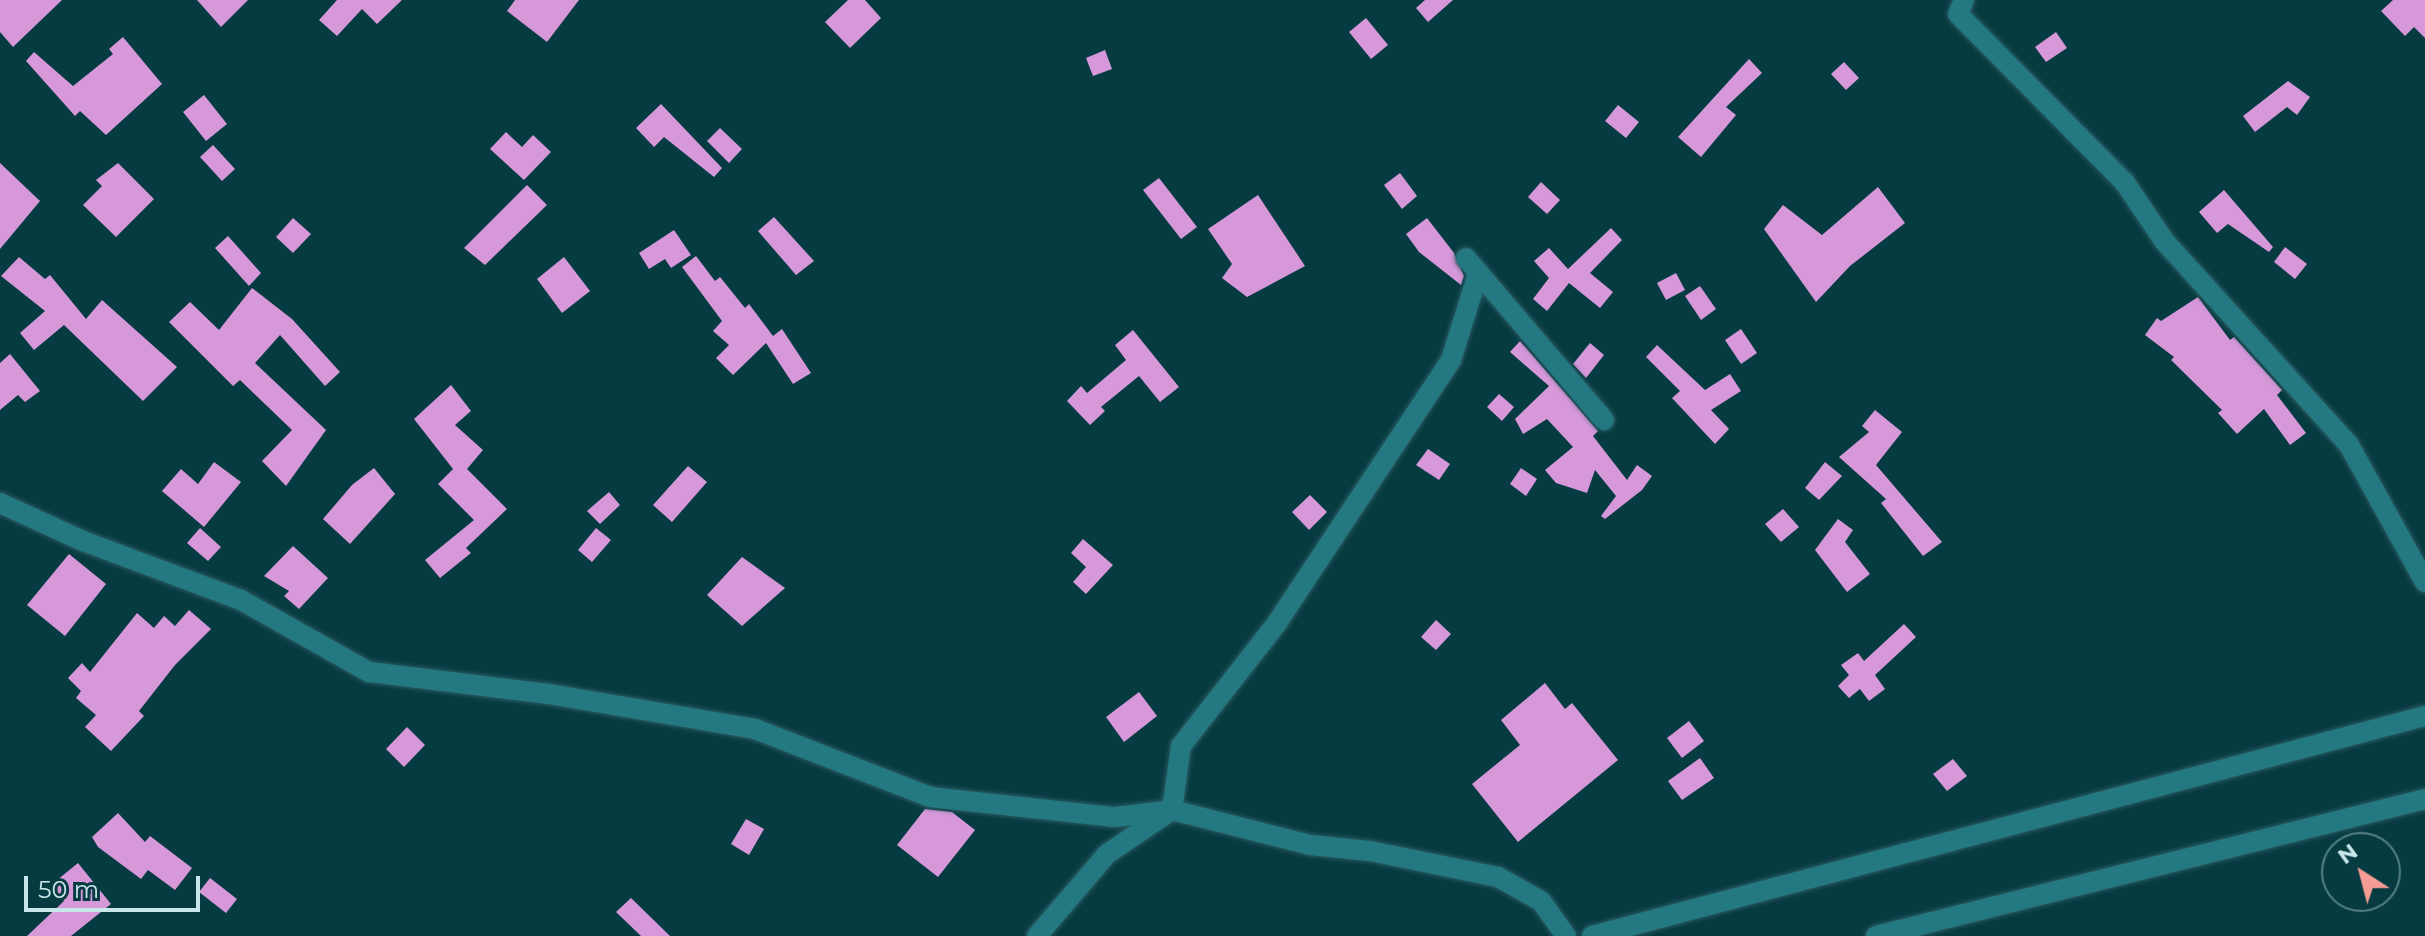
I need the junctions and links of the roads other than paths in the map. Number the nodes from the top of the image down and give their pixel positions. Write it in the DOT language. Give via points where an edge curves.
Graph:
graph roads {
  1 [pos="1964,0"];
  2 [pos="1604,420"];
  3 [pos="0,503"];
  4 [pos="2425,582"];
  5 [pos="2425,716"];
  6 [pos="2425,799"];
  7 [pos="1172,810"];
  8 [pos="1037,936"];
  9 [pos="1566,936"];
  10 [pos="1592,936"];
  11 [pos="1876,936"];
  1 -- 4 [label="street" via="1958,14 2125,183 2165,242 2349,445"];
  2 -- 7 [label="street" via="1472,266 1451,360 1277,623 1181,746"];
  3 -- 7 [label="street" via="83,541 241,600 369,672 549,694 755,729 930,797 1115,817"];
  5 -- 10 [label="street"];
  6 -- 11 [label="street"];
  7 -- 8 [label="street" via="1107,854"];
  7 -- 9 [label="street" via="1310,845 1370,851 1498,877 1541,901"];
}
